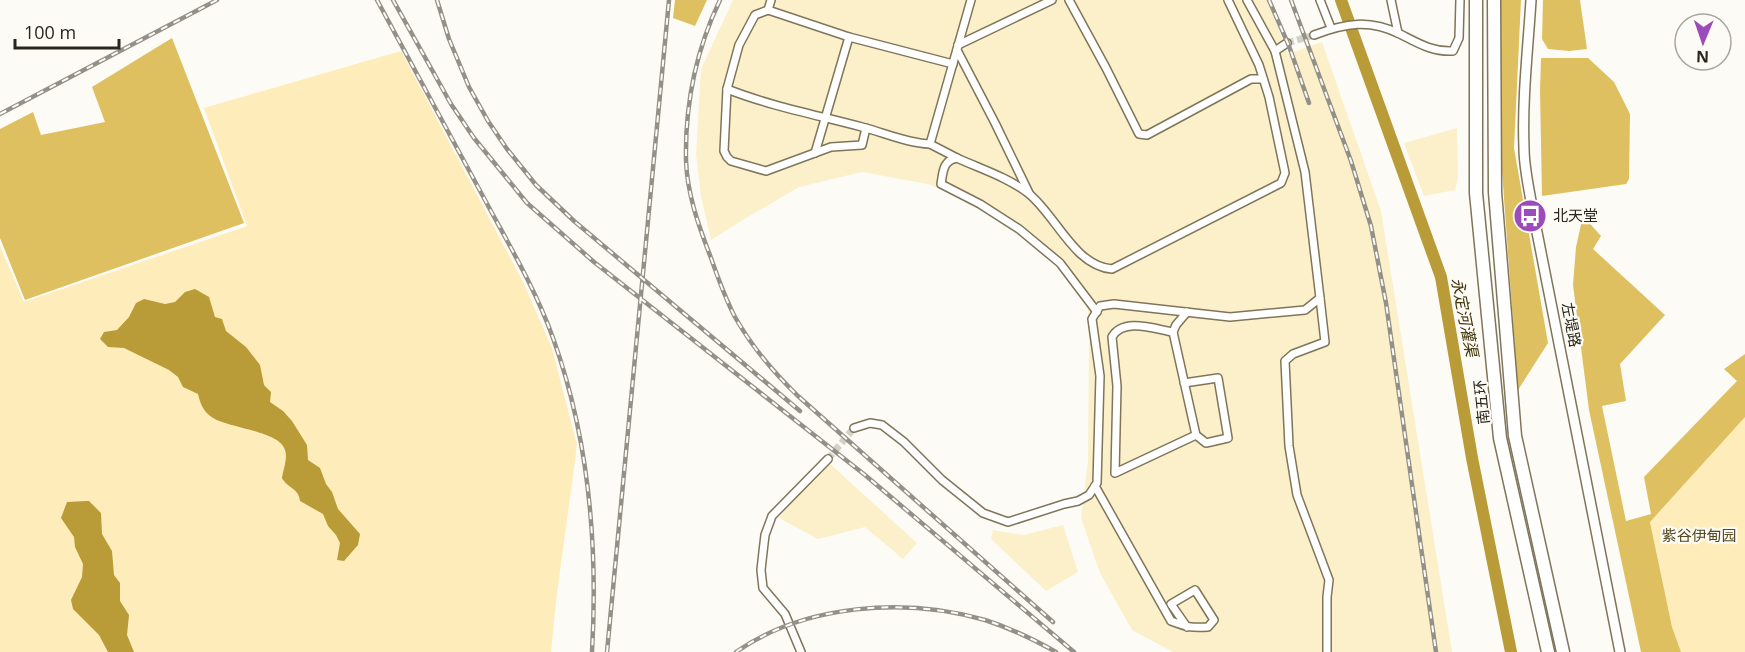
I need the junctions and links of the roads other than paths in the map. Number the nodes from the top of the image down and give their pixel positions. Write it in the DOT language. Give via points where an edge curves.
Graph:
graph roads {
  1 [pos="771,0"];
  2 [pos="971,0"];
  3 [pos="1052,0"];
  4 [pos="1069,0"];
  5 [pos="1228,0"];
  6 [pos="1247,0"];
  7 [pos="1320,0"];
  8 [pos="1391,0"];
  9 [pos="1460,0"];
  10 [pos="1476,0"];
  11 [pos="1494,0"];
  12 [pos="1531,0"];
  13 [pos="768,10"];
  14 [pos="1332,28"];
  15 [pos="1398,33"];
  16 [pos="1314,35"];
  17 [pos="849,37"];
  18 [pos="1287,43"];
  19 [pos="958,48"];
  20 [pos="1275,51"];
  21 [pos="954,64"];
  22 [pos="1263,79"];
  23 [pos="727,89"];
  24 [pos="1285,94"];
  25 [pos="1269,97"];
  26 [pos="826,118"];
  27 [pos="866,128"];
  28 [pos="930,144"];
  29 [pos="815,153"];
  30 [pos="957,158"];
  31 [pos="1030,195"];
  32 [pos="1320,298"];
  33 [pos="1097,312"];
  34 [pos="1187,312"];
  35 [pos="1173,332"];
  36 [pos="1184,384"];
  37 [pos="854,428"];
  38 [pos="1196,435"];
  39 [pos="828,459"];
  40 [pos="1095,486"];
  41 [pos="1187,627"];
  42 [pos="801,652"];
  43 [pos="1327,652"];
  44 [pos="1548,652"];
  45 [pos="1563,652"];
  46 [pos="1620,652"];
  1 -- 13 [label="street"];
  2 -- 19 [label="street"];
  3 -- 19 [label="street"];
  4 -- 22 [label="street" via="1139,134 1147,135 1251,79"];
  5 -- 22 [label="street"];
  6 -- 20 [label="street"];
  7 -- 14 [label="street"];
  8 -- 15 [label="street"];
  9 -- 15 [label="street" via="1459,38 1453,51 1424,46"];
  10 -- 44 [label="highway, 南五环" via="1476,193 1500,438"];
  11 -- 45 [label="highway, 南五环" via="1495,192 1515,436"];
  12 -- 46 [label="main road, 左堤路" via="1525,162"];
  13 -- 17 [label="street"];
  13 -- 23 [label="street" via="755,15 739,45"];
  14 -- 15 [label="street" via="1362,23"];
  14 -- 16 [label="street"];
  17 -- 21 [label="street"];
  17 -- 26 [label="street"];
  18 -- 20 [label="street"];
  19 -- 21 [label="street"];
  19 -- 31 [label="street"];
  20 -- 24 [label="street"];
  21 -- 28 [label="street"];
  22 -- 25 [label="street"];
  23 -- 26 [label="street"];
  23 -- 29 [label="street" via="724,151 731,161 766,171"];
  24 -- 25 [label="street"];
  24 -- 32 [label="street" via="1305,172"];
  25 -- 31 [label="street" via="1285,173 1281,183 1112,268 1101,268 1088,261"];
  26 -- 27 [label="street"];
  26 -- 29 [label="street"];
  27 -- 28 [label="street"];
  27 -- 29 [label="street" via="862,145 831,147"];
  28 -- 30 [label="street"];
  30 -- 31 [label="street"];
  30 -- 33 [label="street" via="945,164 940,184 1018,229 1060,263"];
  32 -- 34 [label="street" via="1305,310 1230,317"];
  32 -- 43 [label="street" via="1326,342 1285,361 1289,446 1297,495 1329,580"];
  33 -- 34 [label="street" via="1100,306 1114,304"];
  33 -- 40 [label="street" via="1092,319 1100,376"];
  34 -- 35 [label="street"];
  35 -- 36 [label="street"];
  35 -- 38 [label="street" via="1135,325 1122,327 1112,337 1117,386 1115,473"];
  36 -- 38 [label="street"];
  36 -- 38 [label="street" via="1218,378 1228,438 1206,443"];
  37 -- 40 [label="street" via="870,423 882,425 983,513 1008,522 1078,501"];
  39 -- 42 [label="street" via="772,516 765,535 763,588 785,614"];
  40 -- 41 [label="street" via="1171,621"];
  41 -- 41 [label="street" via="1208,627 1214,621 1195,590 1171,604"];
}
